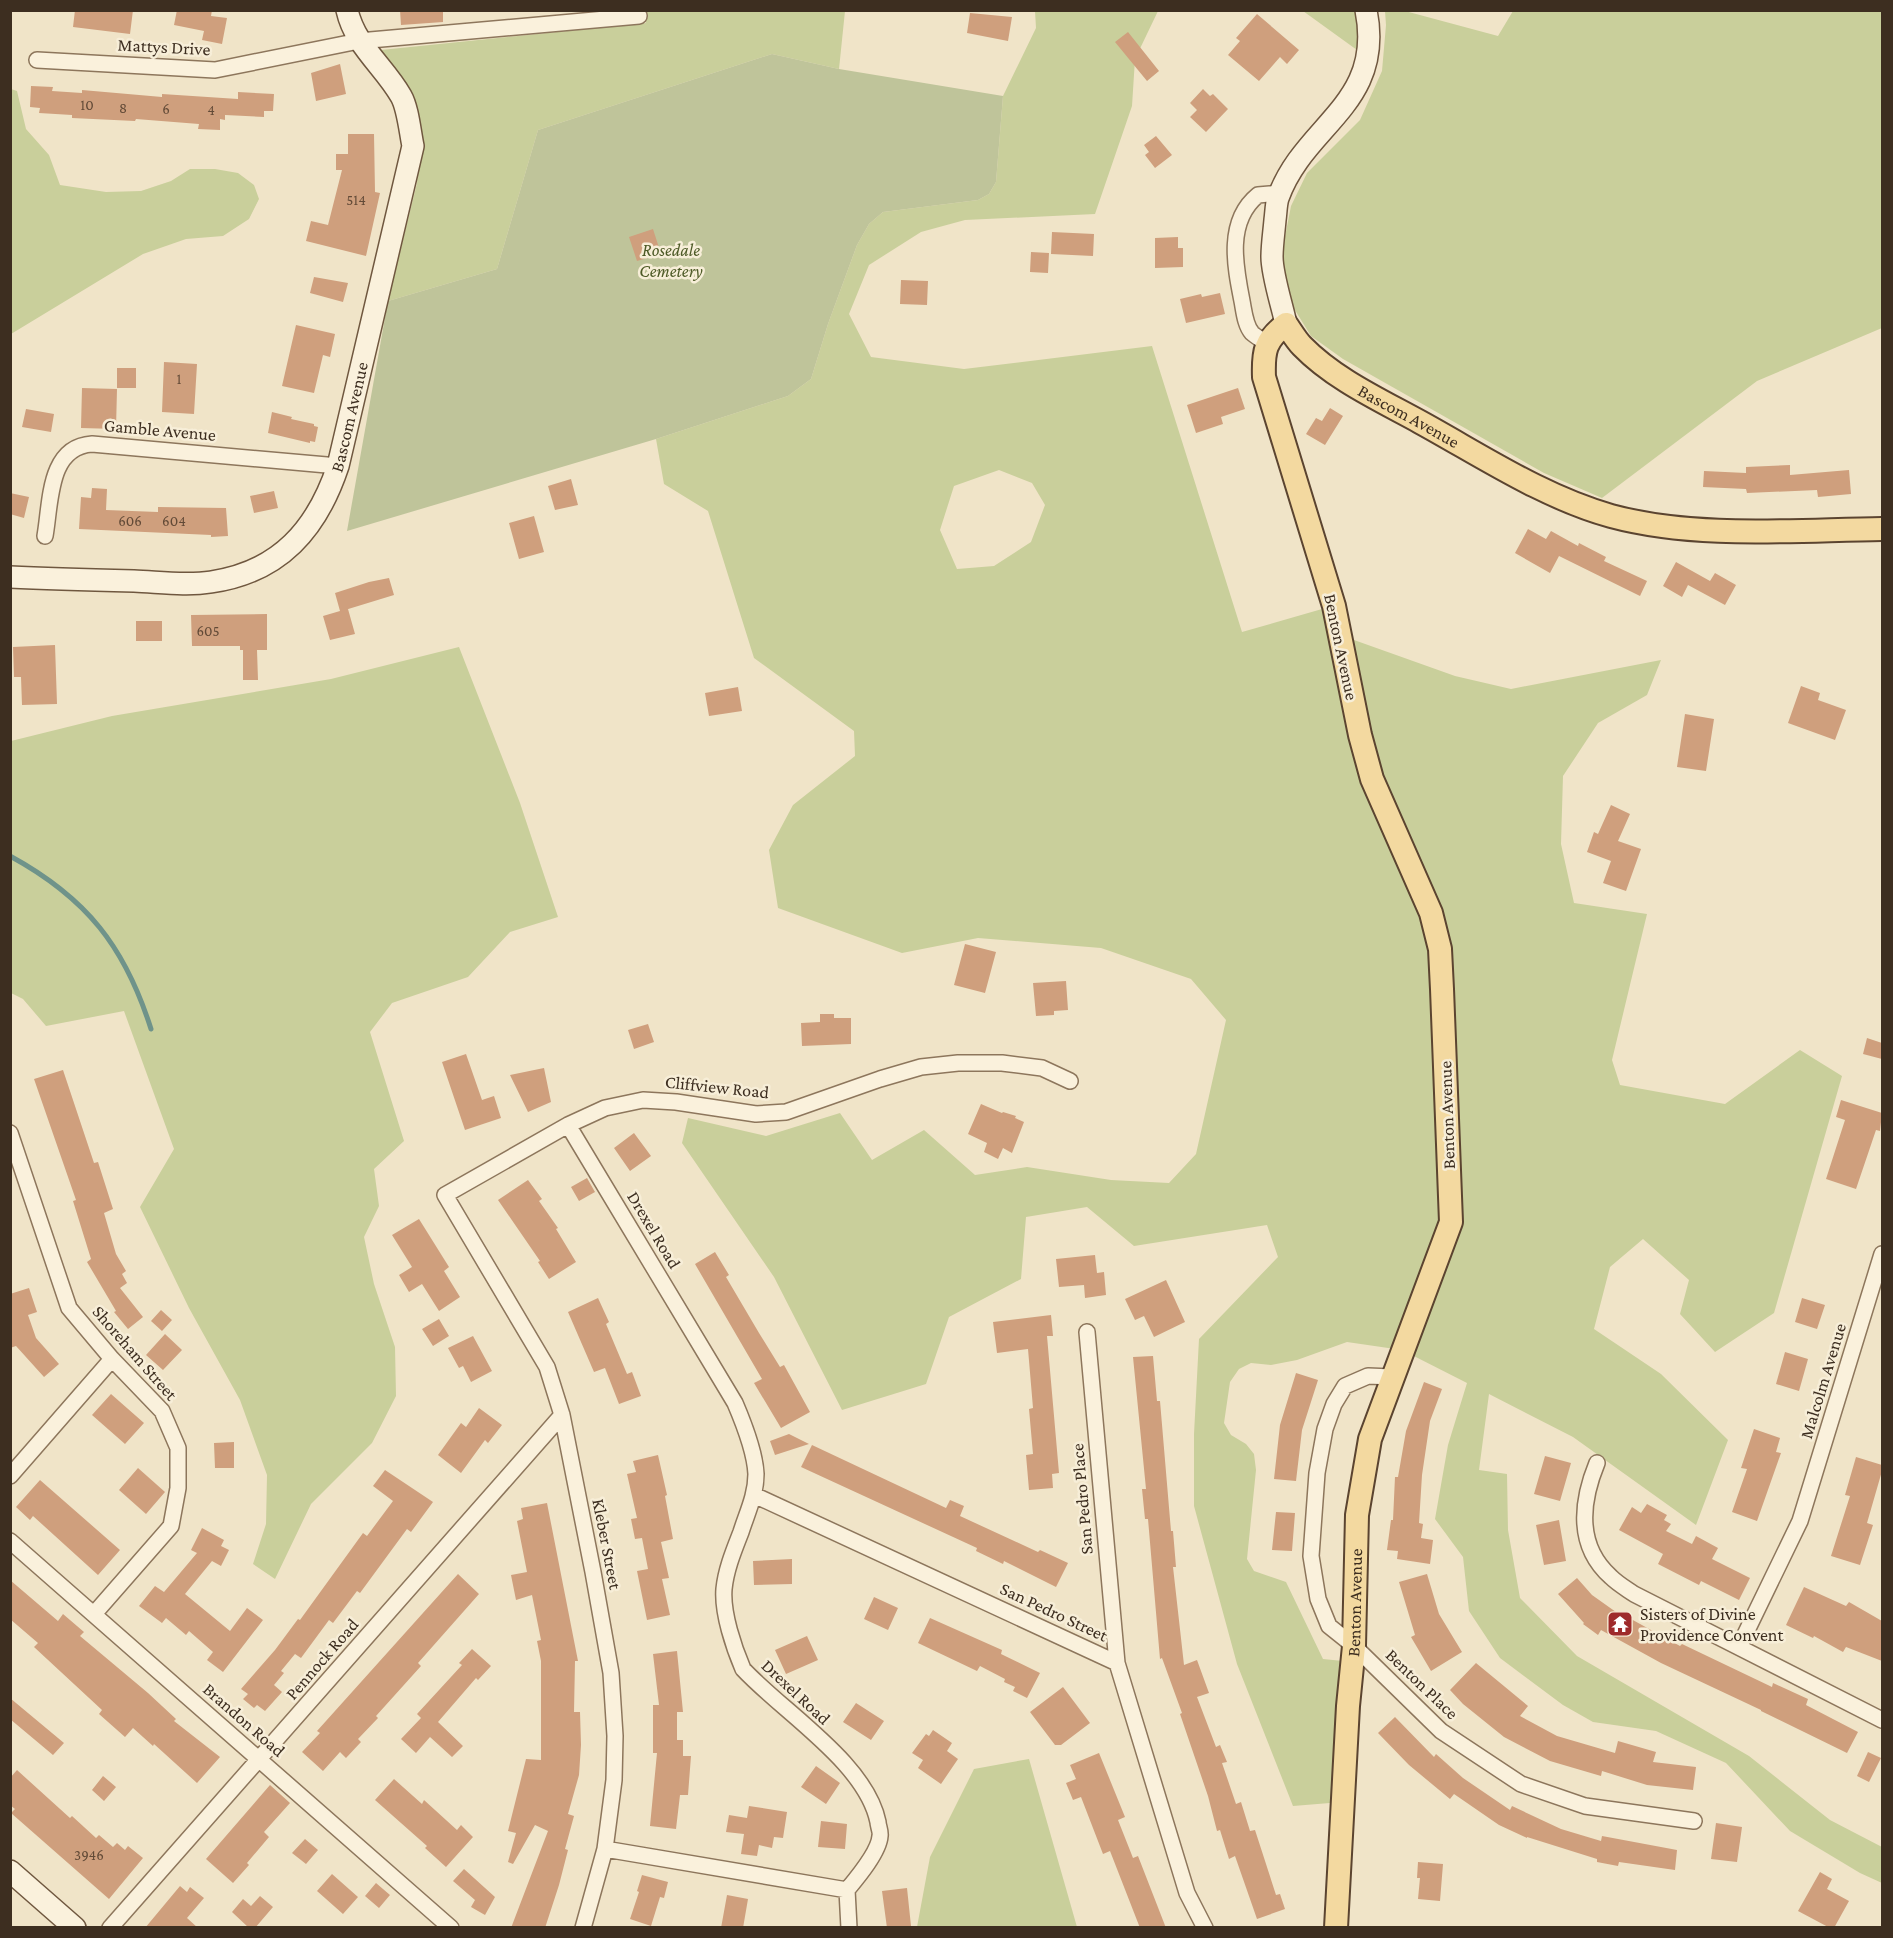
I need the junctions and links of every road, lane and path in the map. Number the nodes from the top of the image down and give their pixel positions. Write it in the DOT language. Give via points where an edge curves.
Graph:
graph roads {
  1 [pos="347,10"];
  2 [pos="1366,10"];
  3 [pos="639,16"];
  4 [pos="359,41"];
  5 [pos="37,60"];
  6 [pos="1280,193"];
  7 [pos="1286,324"];
  8 [pos="1268,344"];
  9 [pos="338,466"];
  10 [pos="1882,529"];
  11 [pos="45,536"];
  12 [pos="10,577"];
  13 [pos="1070,1081"];
  14 [pos="568,1125"];
  15 [pos="10,1133"];
  16 [pos="445,1195"];
  17 [pos="1882,1254"];
  18 [pos="1087,1332"];
  19 [pos="112,1359"];
  20 [pos="1392,1377"];
  21 [pos="562,1415"];
  22 [pos="1597,1463"];
  23 [pos="10,1476"];
  24 [pos="754,1496"];
  25 [pos="10,1541"];
  26 [pos="94,1614"];
  27 [pos="1354,1646"];
  28 [pos="1739,1647"];
  29 [pos="1117,1663"];
  30 [pos="1882,1720"];
  31 [pos="260,1759"];
  32 [pos="1694,1821"];
  33 [pos="605,1849"];
  34 [pos="10,1871"];
  35 [pos="847,1890"];
  36 [pos="75,1928"];
  37 [pos="110,1928"];
  38 [pos="451,1928"];
  39 [pos="583,1928"];
  40 [pos="849,1928"];
  41 [pos="1205,1928"];
  42 [pos="1336,1928"];
  1 -- 4 [label="street, Bascom Avenue"];
  2 -- 6 [label="street, Bascom Avenue" via="1370,30 1359,84 1294,166"];
  3 -- 4 [label="street, Mattys Drive"];
  4 -- 5 [label="street, Mattys Drive" via="215,70"];
  4 -- 9 [label="street, Bascom Avenue" via="402,98 413,146"];
  6 -- 7 [label="street, Bascom Avenue" via="1272,258"];
  6 -- 8 [label="street" via="1258,195 1247,205 1234,249 1246,323 1252,333"];
  7 -- 8 [label="main road"];
  7 -- 10 [label="main road, Bascom Avenue" via="1301,345 1324,365 1360,388 1567,501 1654,526 1705,531"];
  8 -- 20 [label="main road, Benton Avenue" via="1263,356 1264,377 1334,606 1359,735 1372,778 1431,913 1440,949 1451,1222"];
  9 -- 11 [label="street, Gamble Avenue" via="80,445 61,461 56,472"];
  9 -- 12 [label="street, Bascom Avenue" via="326,498 306,530 278,556 246,573 196,583"];
  13 -- 14 [label="street, Cliffview Road" via="1042,1068 958,1062 911,1070 786,1112 756,1114 643,1100 605,1108"];
  14 -- 16 [label="street, Cliffview Road"];
  14 -- 24 [label="street, Drexel Road" via="735,1403 756,1473"];
  15 -- 19 [label="street, Shoreham Street" via="69,1308"];
  16 -- 21 [label="street, Kleber Street" via="547,1366"];
  17 -- 28 [label="street, Malcolm Avenue" via="1800,1521"];
  18 -- 29 [label="street, San Pedro Place"];
  19 -- 23 [label="street"];
  19 -- 26 [label="street, Shoreham Street" via="162,1411 178,1448 178,1488 171,1526"];
  20 -- 27 [label="main road, Benton Avenue" via="1370,1439 1358,1515"];
  20 -- 27 [label="street, Benton Place" via="1368,1376 1346,1386 1334,1404 1317,1473 1311,1556 1318,1599 1329,1626"];
  21 -- 31 [label="street, Pennock Road"];
  21 -- 33 [label="street, Kleber Street" via="612,1672 614,1780"];
  22 -- 28 [label="street" via="1587,1486 1584,1517 1587,1538 1599,1563 1610,1577 1634,1594"];
  24 -- 29 [label="street, San Pedro Street"];
  24 -- 35 [label="street, Drexel Road" via="728,1567 724,1606 743,1670 846,1764 875,1807 880,1836 867,1866"];
  25 -- 26 [label="street, Brandon Road"];
  26 -- 31 [label="street, Brandon Road"];
  27 -- 32 [label="street, Benton Place" via="1441,1731 1521,1784 1585,1806"];
  27 -- 42 [label="main road, Benton Avenue"];
  28 -- 30 [label="street"];
  29 -- 41 [label="street, San Pedro Street" via="1187,1893"];
  31 -- 37 [label="street, Pennock Road"];
  31 -- 38 [label="street, Brandon Road"];
  33 -- 35 [label="street"];
  33 -- 39 [label="street, Kleber Street"];
  34 -- 36 [label="street"];
  35 -- 40 [label="street"];
}
